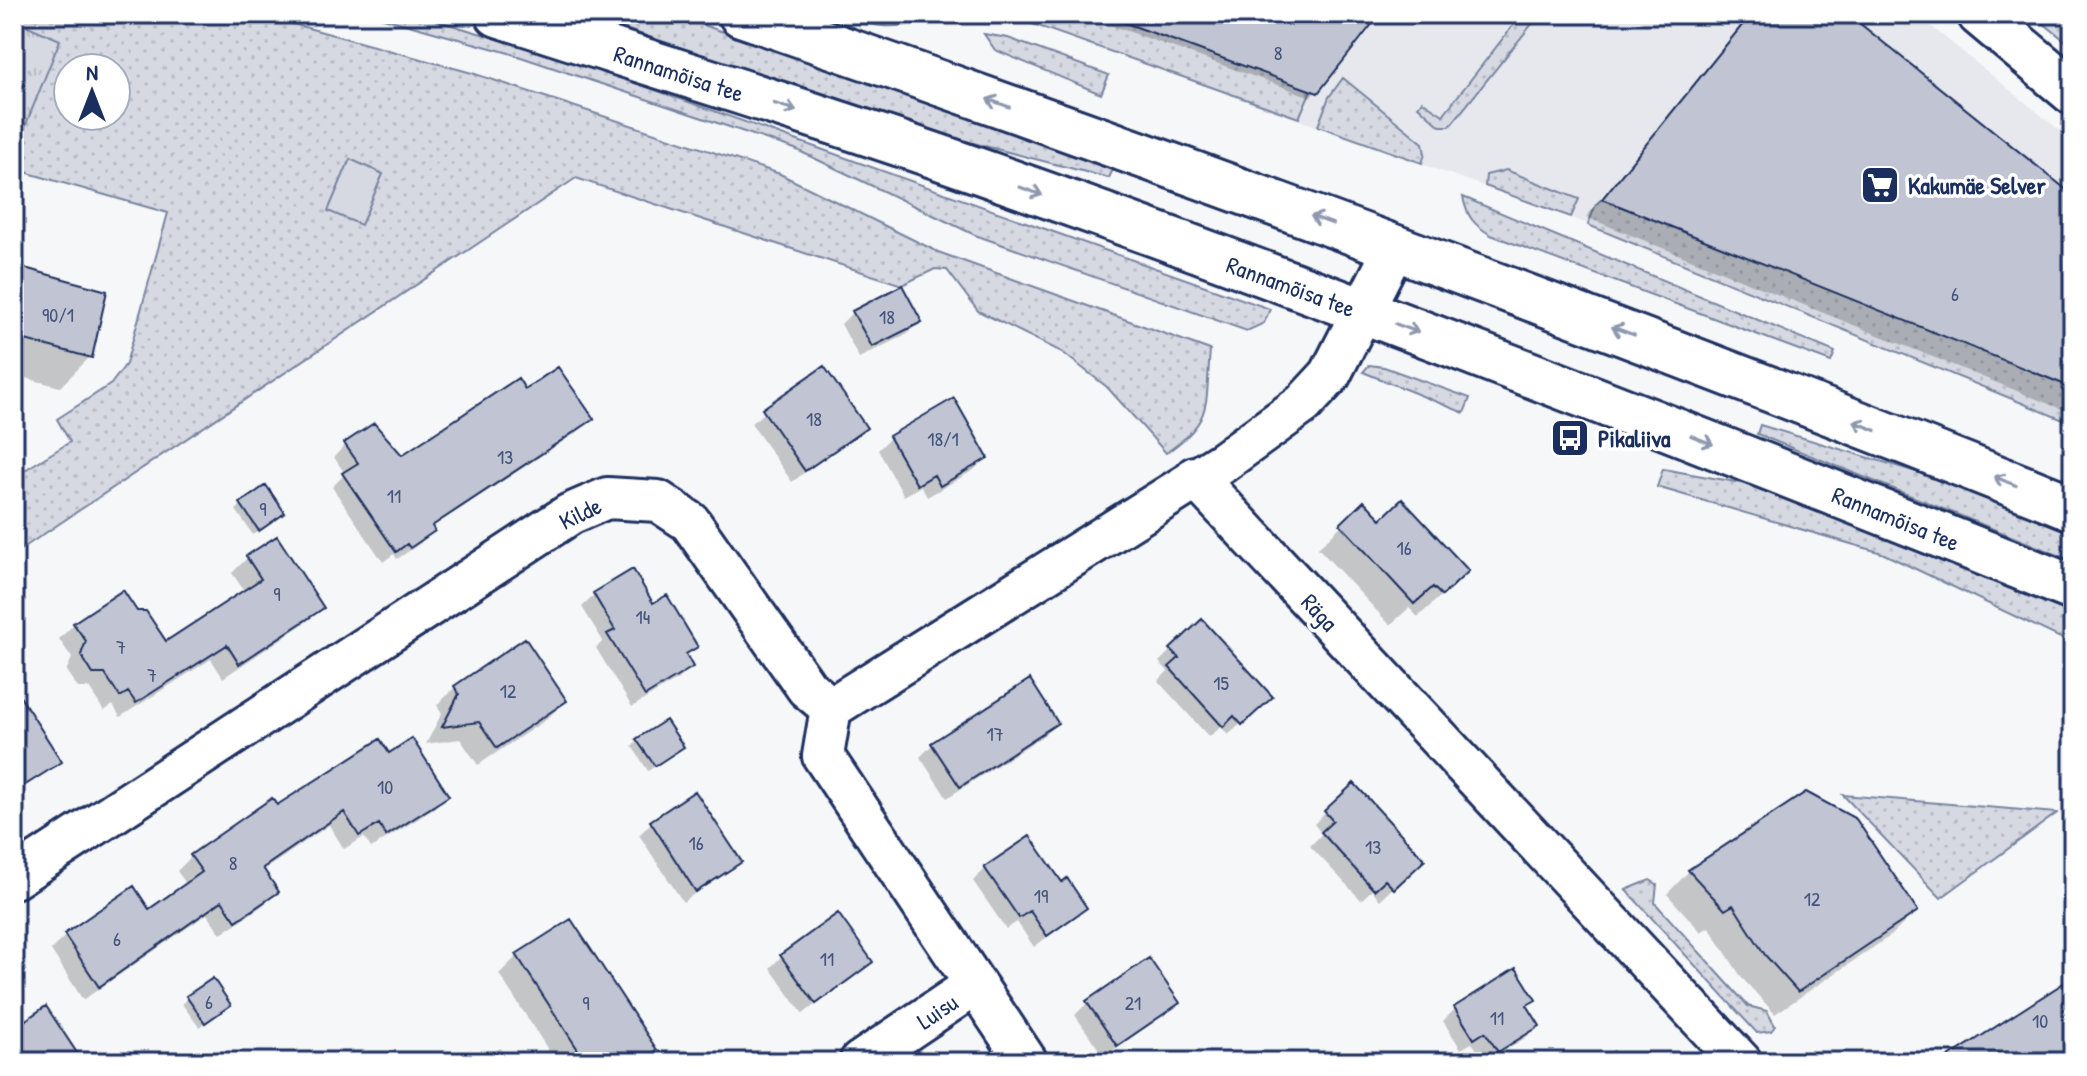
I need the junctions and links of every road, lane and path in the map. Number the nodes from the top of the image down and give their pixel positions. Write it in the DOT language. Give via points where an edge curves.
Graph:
graph roads {
  1 [pos="498,14"];
  2 [pos="741,14"];
  3 [pos="1980,14"];
  4 [pos="2073,92"];
  5 [pos="1395,247"];
  6 [pos="1364,312"];
  7 [pos="1195,477"];
  8 [pos="2073,508"];
  9 [pos="2073,588"];
  10 [pos="831,708"];
  11 [pos="14,878"];
  12 [pos="973,986"];
  13 [pos="860,1062"];
  14 [pos="1027,1062"];
  15 [pos="1741,1062"];
  1 -- 6 [label="main road, Rannamõisa tee, one-way" via="938,157"];
  5 -- 2 [label="main road, one-way"];
  3 -- 4 [label="main road"];
  5 -- 6 [label="street"];
  8 -- 5 [label="main road, one-way" via="1704,361"];
  6 -- 7 [label="street" via="1330,375 1303,404"];
  6 -- 9 [label="main road, Rannamõisa tee, one-way" via="1592,396"];
  7 -- 10 [label="street"];
  7 -- 15 [label="street, Räga"];
  10 -- 11 [label="street, Kilde" via="807,688 690,522 658,501 607,498 570,514"];
  10 -- 12 [label="street" via="823,756"];
  12 -- 13 [label="street, Luisu"];
  12 -- 14 [label="street"];
}
